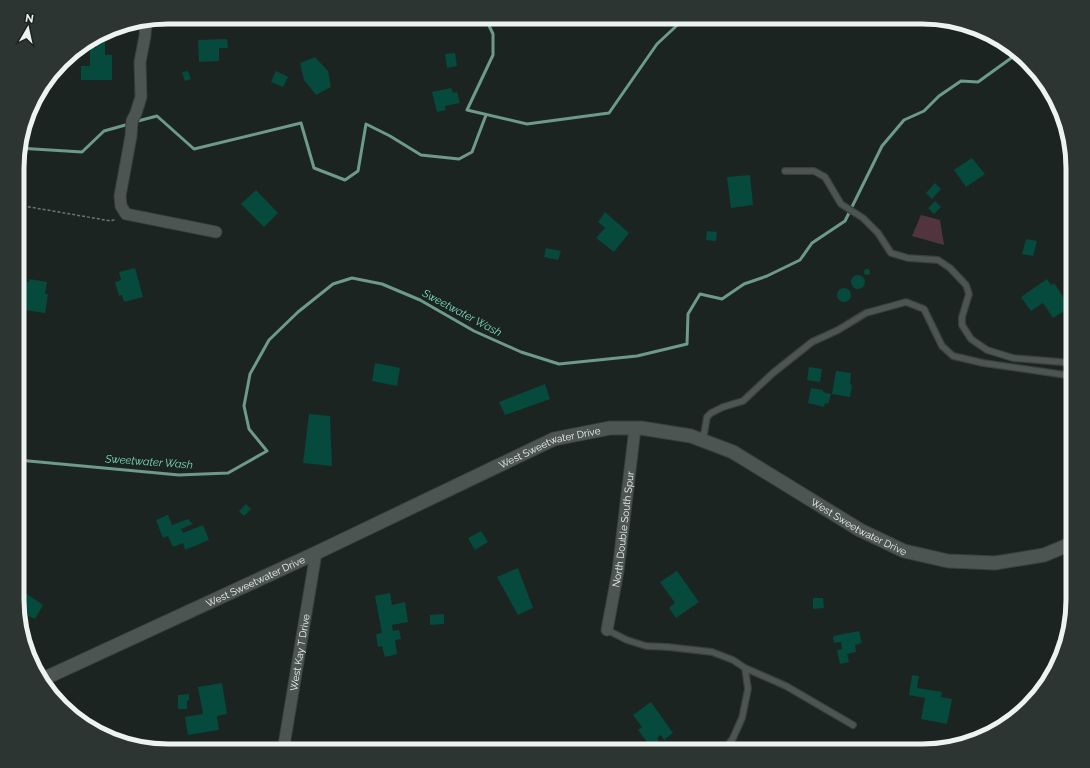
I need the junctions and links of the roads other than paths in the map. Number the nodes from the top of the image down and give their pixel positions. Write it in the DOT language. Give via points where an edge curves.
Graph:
graph roads {
  1 [pos="146,26"];
  2 [pos="785,171"];
  3 [pos="216,232"];
  4 [pos="1066,362"];
  5 [pos="1066,375"];
  6 [pos="635,428"];
  7 [pos="703,441"];
  8 [pos="1066,546"];
  9 [pos="316,553"];
  10 [pos="607,630"];
  11 [pos="745,668"];
  12 [pos="46,677"];
  13 [pos="853,725"];
  14 [pos="284,744"];
  15 [pos="729,744"];
  1 -- 3 [label="street" via="140,62 141,97 132,121 120,196 121,206 126,214"];
  2 -- 4 [label="lane" via="814,171 825,177 841,204 863,218 878,233 891,253 908,258 938,260 950,268 966,285 969,294 962,325 971,339 988,350 1013,358"];
  5 -- 7 [label="lane" via="953,356 942,346 924,309 906,302 866,313 812,342 743,401 711,413 707,417"];
  6 -- 7 [label="street, West Sweetwater Drive" via="691,436"];
  6 -- 9 [label="street, West Sweetwater Drive" via="610,428 554,439"];
  6 -- 10 [label="street, North Double South Spur" via="618,571"];
  7 -- 8 [label="street, West Sweetwater Drive" via="733,452 860,530 904,551 948,561 995,563 1044,554"];
  9 -- 12 [label="street, West Sweetwater Drive"];
  9 -- 14 [label="street, West Kay T Drive"];
  10 -- 11 [label="lane" via="646,646 712,652"];
  11 -- 13 [label="lane" via="786,686"];
  11 -- 15 [label="lane" via="748,689 742,718"];
}
